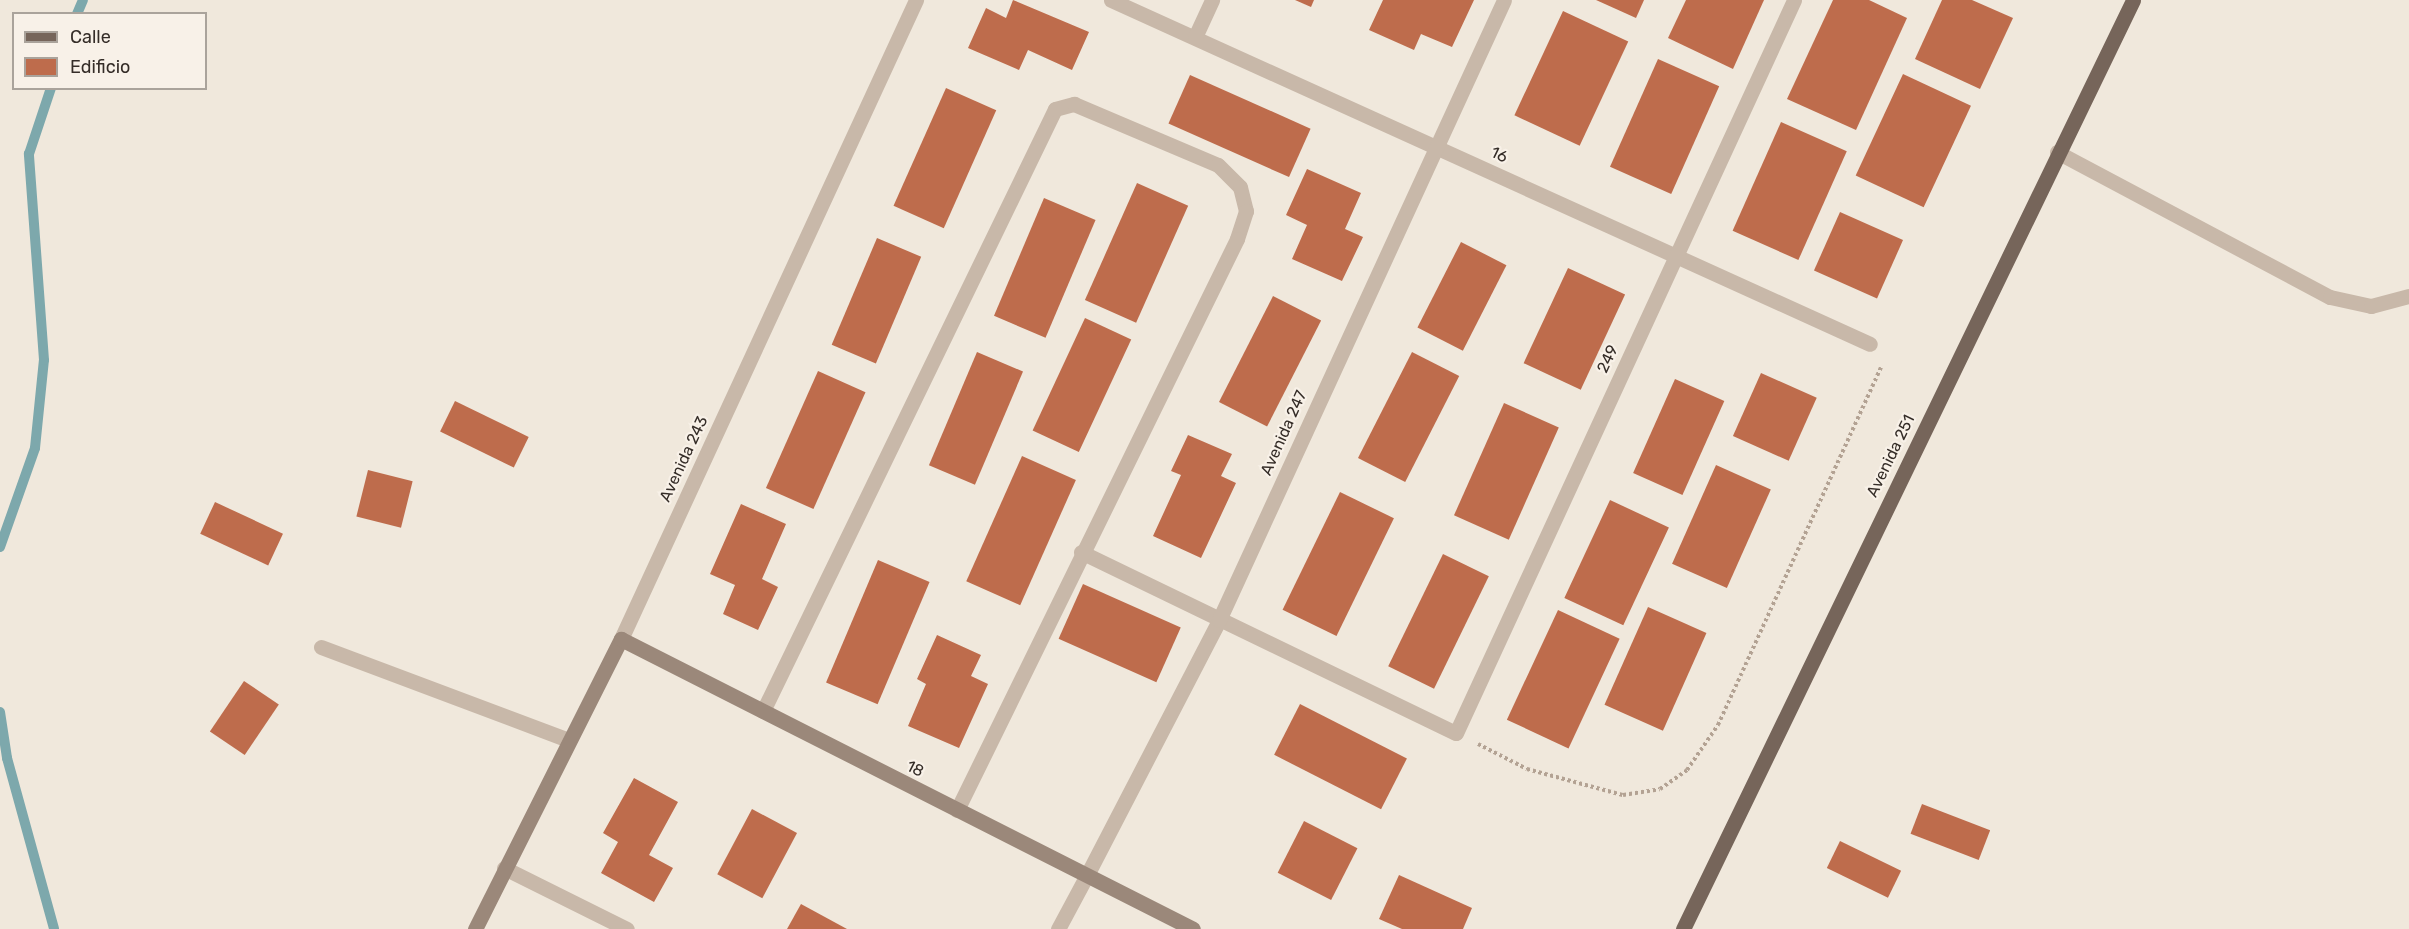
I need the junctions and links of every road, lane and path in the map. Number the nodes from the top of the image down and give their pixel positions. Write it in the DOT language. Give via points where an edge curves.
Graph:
graph roads {
  1 [pos="916,0"];
  2 [pos="1111,0"];
  3 [pos="1212,0"];
  4 [pos="1504,0"];
  5 [pos="1794,0"];
  6 [pos="2133,0"];
  7 [pos="1195,37"];
  8 [pos="1435,144"];
  9 [pos="2057,152"];
  10 [pos="1673,259"];
  11 [pos="2409,296"];
  12 [pos="1870,344"];
  13 [pos="1081,552"];
  14 [pos="1219,620"];
  15 [pos="621,639"];
  16 [pos="321,647"];
  17 [pos="763,711"];
  18 [pos="1456,733"];
  19 [pos="568,740"];
  20 [pos="957,810"];
  21 [pos="504,868"];
  22 [pos="1087,875"];
  23 [pos="475,929"];
  24 [pos="627,929"];
  25 [pos="1058,929"];
  26 [pos="1193,929"];
  27 [pos="1683,929"];
  1 -- 15 [label="street, Avenida 243"];
  2 -- 7 [label="street, 16"];
  3 -- 7 [label="street"];
  4 -- 8 [label="street, Avenida 247"];
  5 -- 10 [label="street, 249"];
  6 -- 9 [label="main road, Avenida 251"];
  7 -- 8 [label="street, 16"];
  8 -- 10 [label="street, 16"];
  8 -- 14 [label="street, Avenida 247"];
  9 -- 11 [label="street" via="2330,297 2371,306"];
  9 -- 27 [label="main road, Avenida 251"];
  10 -- 12 [label="street, 16"];
  10 -- 18 [label="street, 249"];
  12 -- 18 [label="path" via="1879,356 1877,380 1718,725 1687,770 1660,789 1623,795 1527,769"];
  13 -- 14 [label="street"];
  13 -- 17 [label="street" via="1246,211 1240,187 1218,165 1065,102 1055,109"];
  13 -- 20 [label="street"];
  14 -- 18 [label="street"];
  14 -- 22 [label="street, Avenida 247"];
  15 -- 17 [label="street, 18"];
  15 -- 19 [label="street, Avenida 243"];
  16 -- 19 [label="street"];
  17 -- 20 [label="street, 18"];
  19 -- 21 [label="street, Avenida 243"];
  20 -- 22 [label="street, 18"];
  21 -- 23 [label="street, Avenida 243"];
  21 -- 24 [label="street"];
  22 -- 25 [label="street, Avenida 247"];
  22 -- 26 [label="street, 18"];
}
